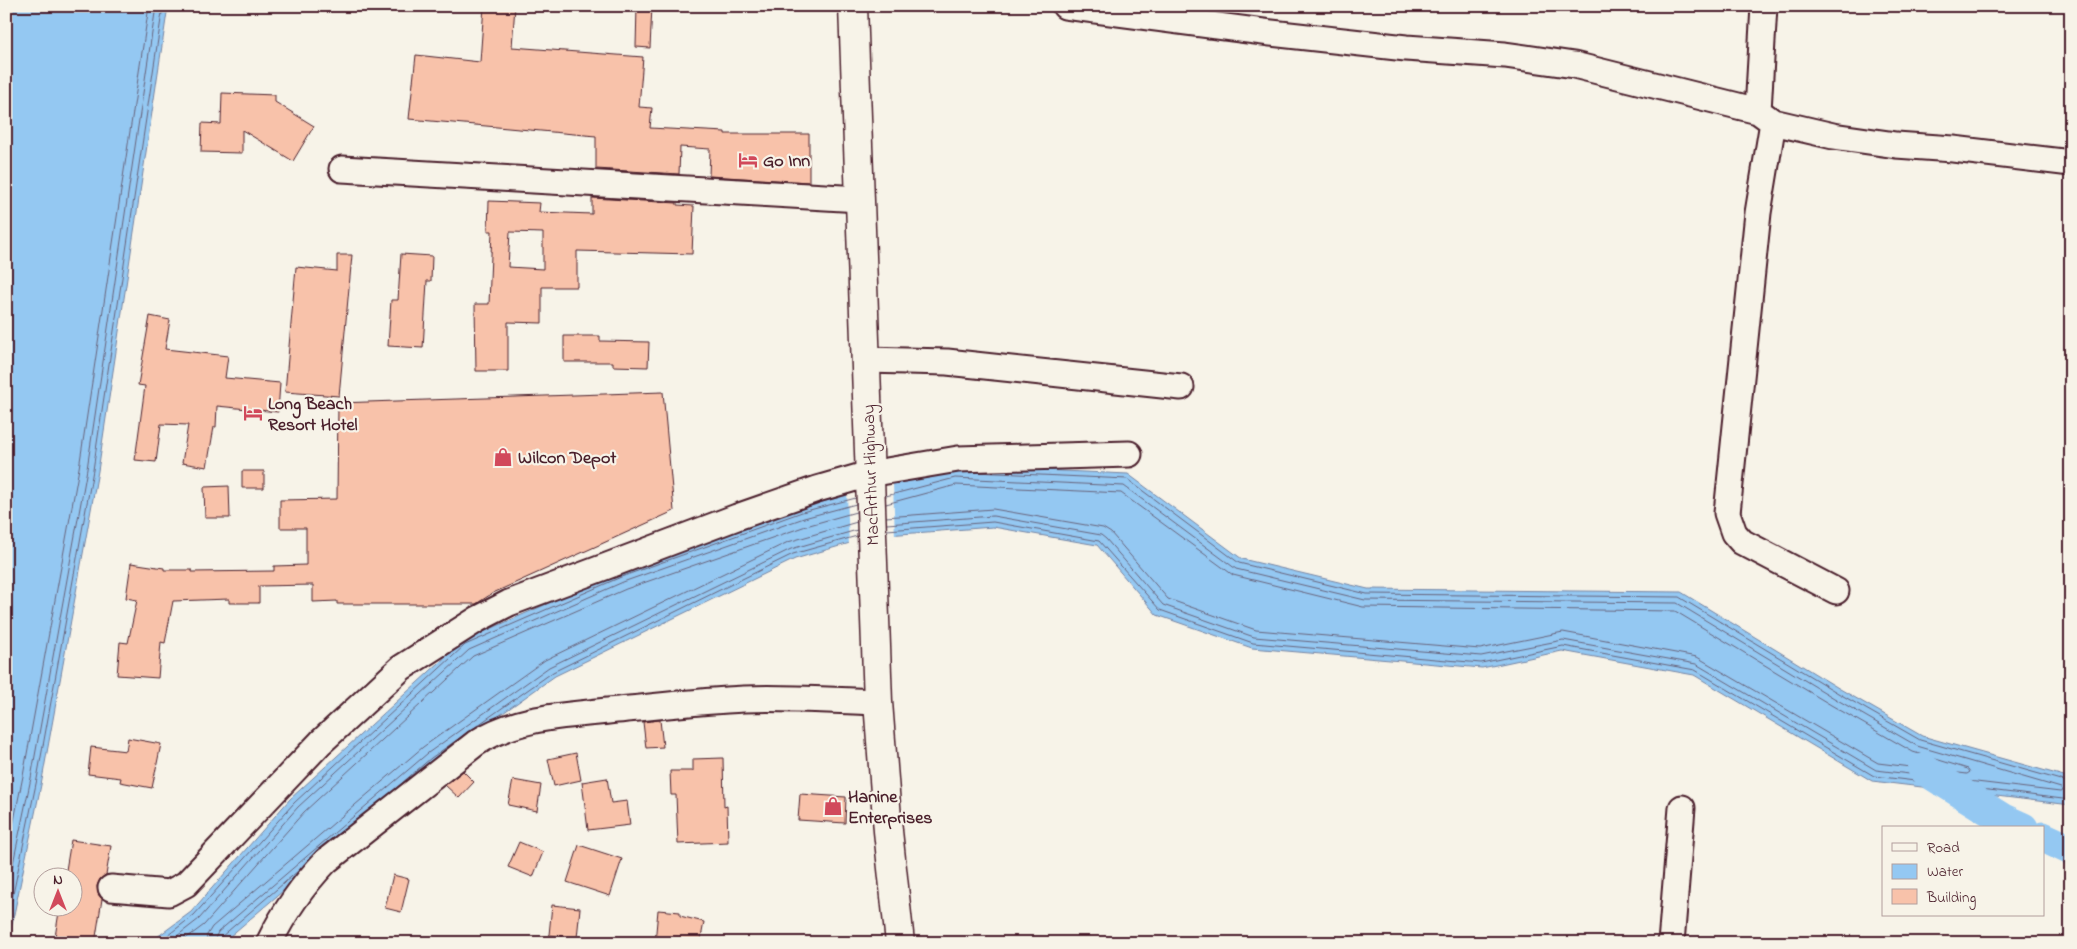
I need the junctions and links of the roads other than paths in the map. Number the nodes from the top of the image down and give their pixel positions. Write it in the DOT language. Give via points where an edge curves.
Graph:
graph roads {
  1 [pos="853,6"];
  2 [pos="1065,6"];
  3 [pos="1764,6"];
  4 [pos="1765,116"];
  5 [pos="2071,163"];
  6 [pos="342,169"];
  7 [pos="860,199"];
  8 [pos="866,360"];
  9 [pos="1181,387"];
  10 [pos="1129,454"];
  11 [pos="869,479"];
  12 [pos="1836,591"];
  13 [pos="878,702"];
  14 [pos="1682,808"];
  15 [pos="111,888"];
  16 [pos="269,943"];
  17 [pos="900,943"];
  18 [pos="1671,943"];
  1 -- 7 [label="highway, MacArthur Highway"];
  2 -- 4 [label="street" via="1271,33 1505,55 1574,65"];
  3 -- 4 [label="street"];
  4 -- 5 [label="street" via="1833,136"];
  4 -- 12 [label="street" via="1727,513 1734,533 1742,542"];
  6 -- 7 [label="street"];
  7 -- 8 [label="highway, MacArthur Highway"];
  8 -- 9 [label="street" via="947,362"];
  8 -- 11 [label="highway, MacArthur Highway"];
  10 -- 11 [label="street" via="958,459"];
  11 -- 13 [label="highway, MacArthur Highway"];
  11 -- 15 [label="street" via="817,488 509,603 478,619 400,668 361,703 186,884 169,893"];
  13 -- 16 [label="street" via="746,699 699,702 546,718 508,726 476,743 326,861 290,904"];
  13 -- 17 [label="highway, MacArthur Highway"];
  14 -- 18 [label="street"];
}
